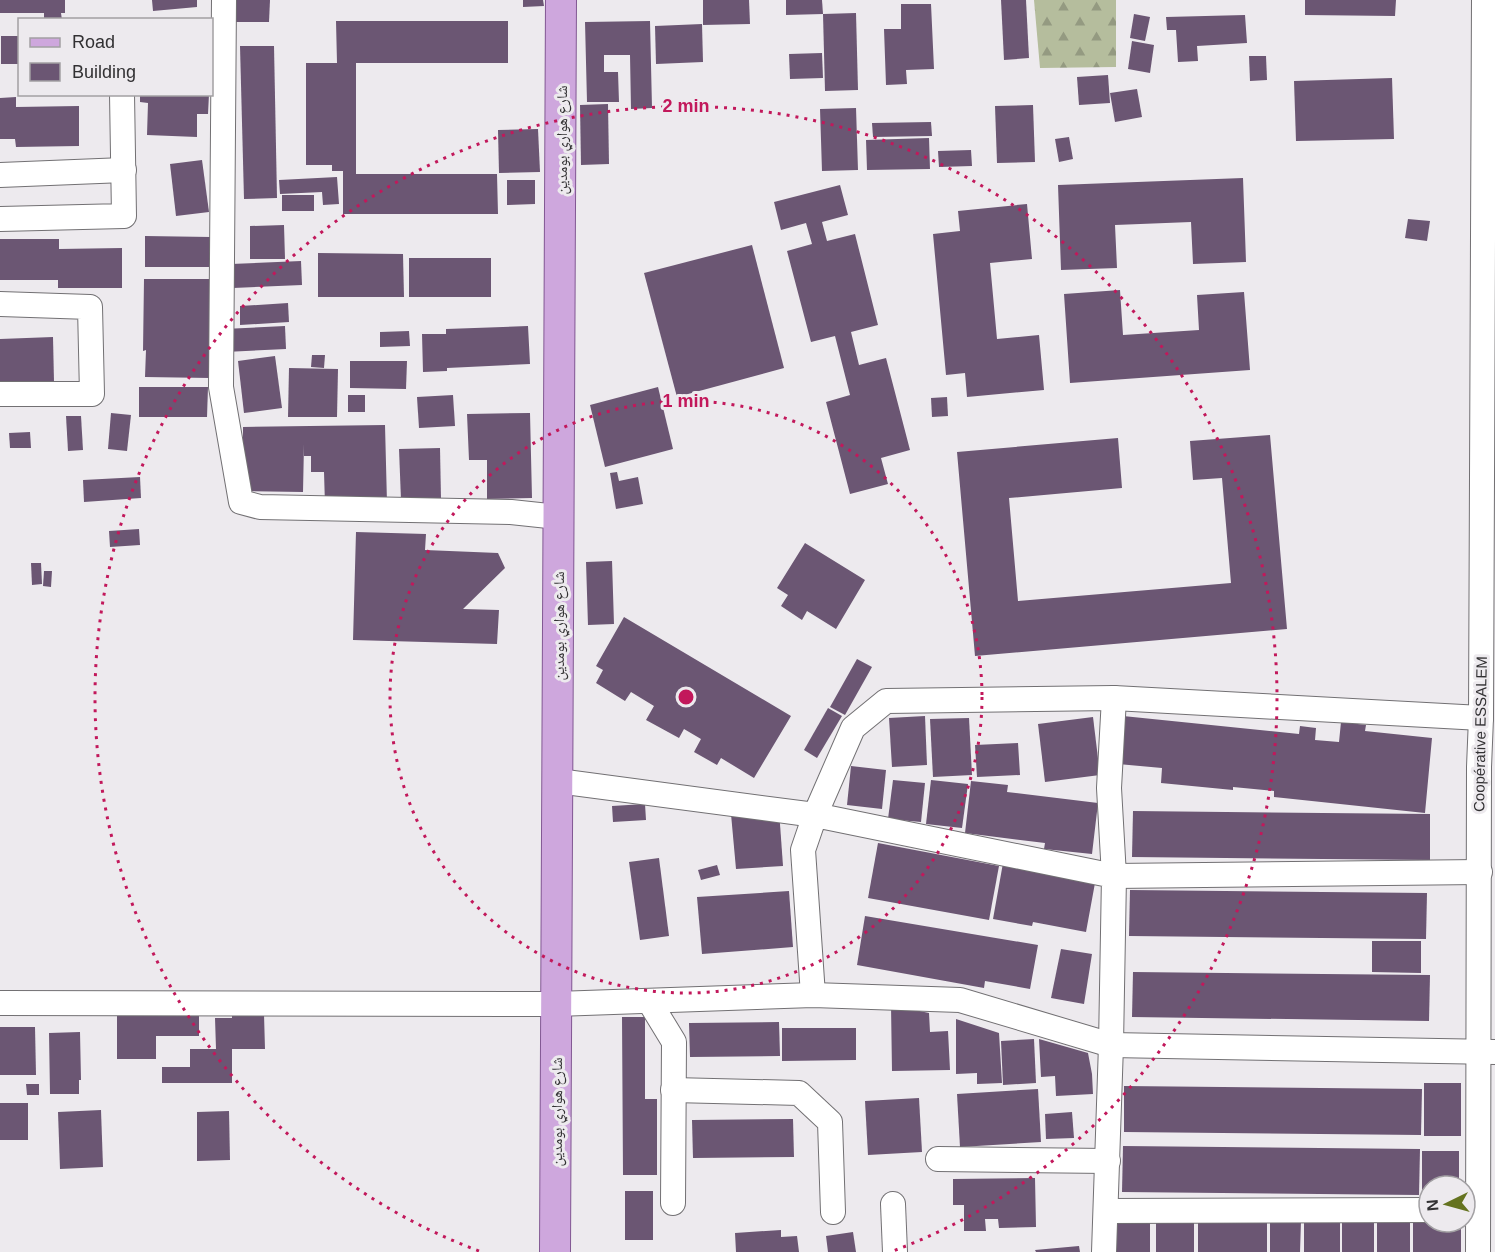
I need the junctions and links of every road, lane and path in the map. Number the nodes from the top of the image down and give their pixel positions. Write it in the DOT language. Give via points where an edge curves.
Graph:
graph roads {
  1 [pos="224,0"];
  2 [pos="561,0"];
  3 [pos="1484,0"];
  4 [pos="122,96"];
  5 [pos="124,170"];
  6 [pos="0,175"];
  7 [pos="0,219"];
  8 [pos="0,303"];
  9 [pos="1489,356"];
  10 [pos="0,394"];
  11 [pos="1489,493"];
  12 [pos="558,517"];
  13 [pos="1488,618"];
  14 [pos="1114,698"];
  15 [pos="1481,718"];
  16 [pos="1487,767"];
  17 [pos="558,781"];
  18 [pos="814,814"];
  19 [pos="1480,872"];
  20 [pos="1114,876"];
  21 [pos="1487,916"];
  22 [pos="813,995"];
  23 [pos="649,1001"];
  24 [pos="0,1003"];
  25 [pos="556,1004"];
  26 [pos="1111,1045"];
  27 [pos="1487,1052"];
  28 [pos="673,1090"];
  29 [pos="938,1160"];
  30 [pos="1108,1161"];
  31 [pos="673,1203"];
  32 [pos="893,1204"];
  33 [pos="1417,1210"];
  34 [pos="1480,1210"];
  35 [pos="1106,1211"];
  36 [pos="833,1212"];
  37 [pos="555,1252"];
  38 [pos="895,1252"];
  39 [pos="1104,1252"];
  40 [pos="1478,1252"];
  1 -- 12 [label="street" via="221,387 241,502 260,507 511,512"];
  2 -- 12 [label="main road, شارع هواري بومدين"];
  3 -- 9 [label="street, Coopérative ESSALEM"];
  4 -- 5 [label="street"];
  5 -- 6 [label="street"];
  5 -- 7 [label="street" via="124,216"];
  8 -- 10 [label="street" via="90,307 93,394"];
  9 -- 11 [label="street, Coopérative ESSALEM"];
  11 -- 13 [label="street, Coopérative ESSALEM"];
  12 -- 17 [label="main road, شارع هواري بومدين"];
  13 -- 15 [label="street, Coopérative ESSALEM"];
  14 -- 15 [label="street"];
  14 -- 18 [label="street" via="886,701 853,728"];
  14 -- 20 [label="street" via="1109,788"];
  15 -- 16 [label="street, Coopérative ESSALEM"];
  16 -- 19 [label="street, Coopérative ESSALEM"];
  17 -- 18 [label="street"];
  17 -- 25 [label="main road, شارع هواري بومدين"];
  18 -- 20 [label="street"];
  18 -- 22 [label="street" via="803,850"];
  19 -- 20 [label="street"];
  19 -- 21 [label="street, Coopérative ESSALEM"];
  20 -- 26 [label="street"];
  21 -- 27 [label="street, Coopérative ESSALEM"];
  22 -- 23 [label="street"];
  22 -- 26 [label="street" via="960,1000"];
  23 -- 25 [label="street"];
  23 -- 28 [label="street" via="674,1042"];
  24 -- 25 [label="street"];
  25 -- 37 [label="main road, شارع هواري بومدين"];
  26 -- 27 [label="street"];
  26 -- 30 [label="street"];
  27 -- 34 [label="street, Coopérative ESSALEM"];
  28 -- 31 [label="street"];
  28 -- 36 [label="street" via="799,1093 830,1122"];
  29 -- 30 [label="street"];
  30 -- 35 [label="street"];
  32 -- 38 [label="street"];
  33 -- 35 [label="street"];
  34 -- 40 [label="street, Coopérative ESSALEM"];
  35 -- 39 [label="street"];
}
